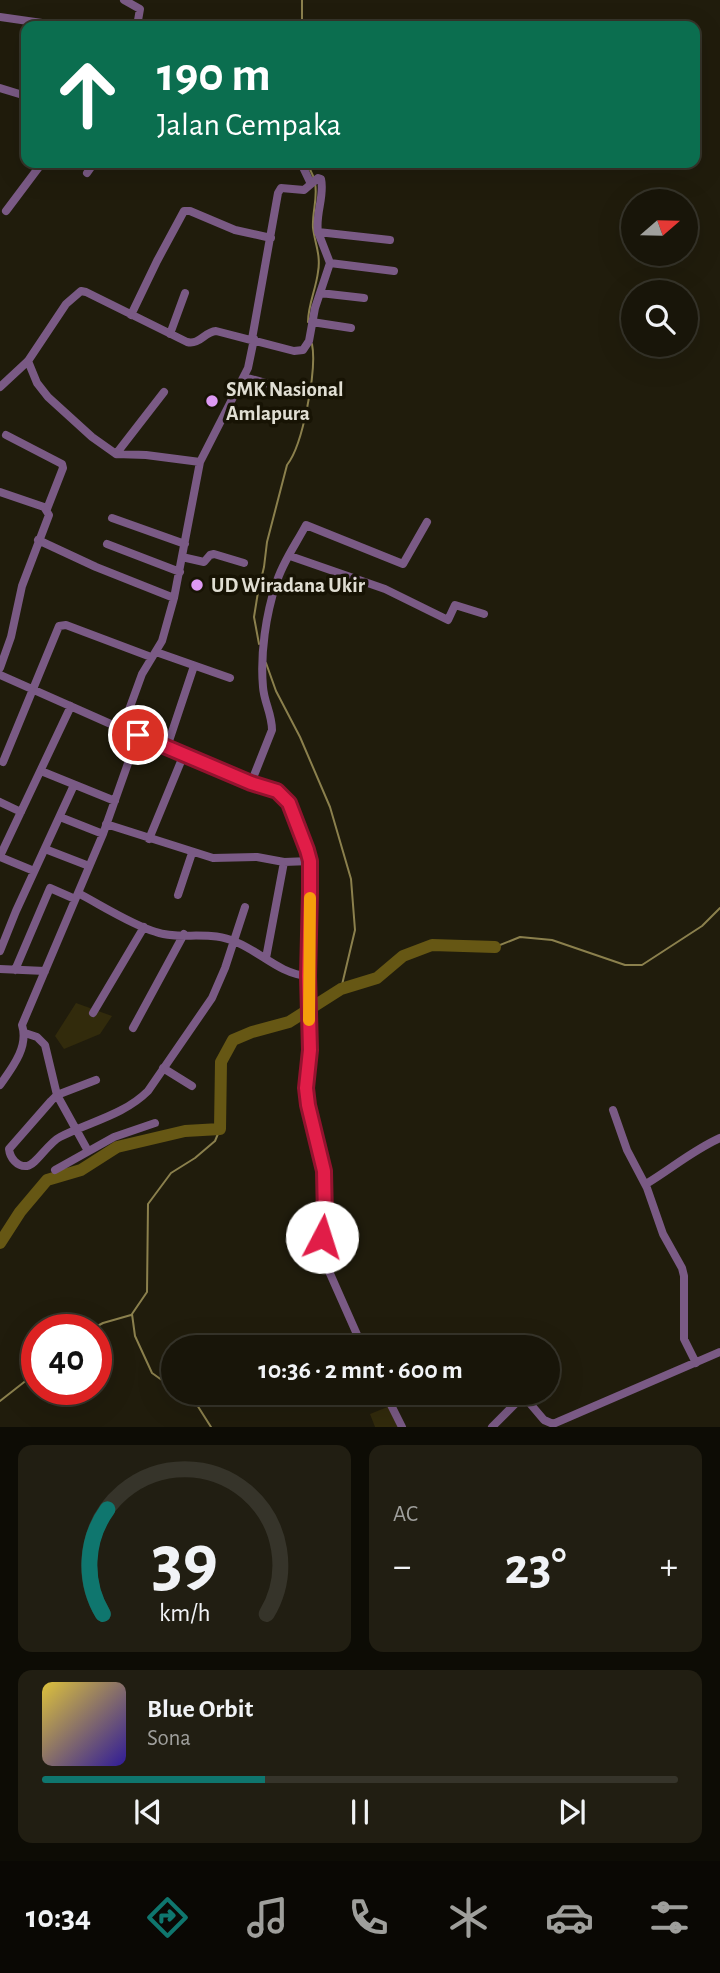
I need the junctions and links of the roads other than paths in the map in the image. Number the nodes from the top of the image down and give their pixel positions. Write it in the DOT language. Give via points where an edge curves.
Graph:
graph roads {
  1 [pos="124,0"];
  2 [pos="0,17"];
  3 [pos="28,21"];
  4 [pos="138,21"];
  5 [pos="0,88"];
  6 [pos="21,94"];
  7 [pos="38,168"];
  8 [pos="90,168"];
  9 [pos="304,168"];
  10 [pos="87,173"];
  11 [pos="314,182"];
  12 [pos="6,211"];
  13 [pos="318,232"];
  14 [pos="271,238"];
  15 [pos="390,240"];
  16 [pos="330,263"];
  17 [pos="394,271"];
  18 [pos="185,293"];
  19 [pos="320,293"];
  20 [pos="364,298"];
  21 [pos="131,315"];
  22 [pos="312,322"];
  23 [pos="351,328"];
  24 [pos="170,334"];
  25 [pos="253,339"];
  26 [pos="28,360"];
  27 [pos="244,377"];
  28 [pos="0,387"];
  29 [pos="284,388"];
  30 [pos="164,392"];
  31 [pos="6,435"];
  32 [pos="116,454"];
  33 [pos="200,462"];
  34 [pos="0,492"];
  35 [pos="47,509"];
  36 [pos="112,519"];
  37 [pos="427,522"];
  38 [pos="38,540"];
  39 [pos="107,544"];
  40 [pos="185,544"];
  41 [pos="290,556"];
  42 [pos="182,557"];
  43 [pos="244,563"];
  44 [pos="180,572"];
  45 [pos="174,598"];
  46 [pos="484,614"];
  47 [pos="154,654"];
  48 [pos="194,666"];
  49 [pos="0,668"];
  50 [pos="0,675"];
  51 [pos="230,678"];
  52 [pos="34,689"];
  53 [pos="71,706"];
  54 [pos="122,729"];
  55 [pos="138,735"];
  56 [pos="167,747"];
  57 [pos="184,754"];
  58 [pos="3,762"];
  59 [pos="41,771"];
  60 [pos="251,783"];
  61 [pos="74,785"];
  62 [pos="116,801"];
  63 [pos="0,802"];
  64 [pos="21,812"];
  65 [pos="60,817"];
  66 [pos="106,824"];
  67 [pos="103,834"];
  68 [pos="149,839"];
  69 [pos="3,843"];
  70 [pos="45,849"];
  71 [pos="192,853"];
  72 [pos="0,856"];
  73 [pos="310,861"];
  74 [pos="284,862"];
  75 [pos="89,866"];
  76 [pos="34,872"];
  77 [pos="178,895"];
  78 [pos="76,896"];
  79 [pos="245,907"];
  80 [pos="144,927"];
  81 [pos="184,934"];
  82 [pos="234,941"];
  83 [pos="0,951"];
  84 [pos="266,958"];
  85 [pos="0,969"];
  86 [pos="15,970"];
  87 [pos="45,971"];
  88 [pos="308,976"];
  89 [pos="93,1013"];
  90 [pos="133,1028"];
  91 [pos="25,1033"];
  92 [pos="163,1068"];
  93 [pos="96,1080"];
  94 [pos="0,1085"];
  95 [pos="192,1086"];
  96 [pos="57,1095"];
  97 [pos="612,1110"];
  98 [pos="155,1123"];
  99 [pos="77,1130"];
  100 [pos="720,1138"];
  101 [pos="88,1151"];
  102 [pos="55,1170"];
  103 [pos="646,1184"];
  104 [pos="357,1335"];
  105 [pos="720,1352"];
  106 [pos="696,1363"];
  107 [pos="392,1405"];
  108 [pos="402,1427"];
  109 [pos="492,1427"];
  1 -- 4 [label="street" via="140,9"];
  2 -- 3 [label="street"];
  5 -- 6 [label="street"];
  7 -- 12 [label="street"];
  8 -- 10 [label="street"];
  9 -- 11 [label="street"];
  11 -- 13 [label="street" via="321,180 323,187"];
  11 -- 14 [label="street" via="300,190 279,190"];
  13 -- 15 [label="street"];
  13 -- 16 [label="street"];
  14 -- 21 [label="street" via="184,211"];
  14 -- 25 [label="street"];
  16 -- 17 [label="street"];
  16 -- 19 [label="street"];
  18 -- 24 [label="street"];
  19 -- 20 [label="street"];
  19 -- 22 [label="street"];
  21 -- 24 [label="street"];
  21 -- 26 [label="street" via="78,292"];
  22 -- 23 [label="street"];
  22 -- 25 [label="street" via="303,350"];
  24 -- 25 [label="street" via="193,343 216,331"];
  25 -- 27 [label="street"];
  26 -- 28 [label="street"];
  26 -- 32 [label="street" via="48,397"];
  27 -- 29 [label="street"];
  27 -- 33 [label="street"];
  30 -- 32 [label="street"];
  31 -- 35 [label="street" via="62,464"];
  32 -- 33 [label="street"];
  33 -- 40 [label="street"];
  34 -- 35 [label="street"];
  35 -- 38 [label="street" via="47,522"];
  36 -- 40 [label="street"];
  37 -- 41 [label="street" via="403,564 306,525"];
  38 -- 45 [label="street"];
  38 -- 49 [label="street"];
  39 -- 44 [label="street"];
  40 -- 42 [label="street"];
  41 -- 46 [label="street" via="385,589 447,620 455,605"];
  41 -- 60 [label="street" via="276,583 264,655 263,688 272,730"];
  42 -- 43 [label="street" via="204,562 214,554"];
  42 -- 44 [label="street"];
  44 -- 45 [label="street"];
  45 -- 47 [label="street"];
  47 -- 48 [label="street"];
  47 -- 52 [label="street" via="62,625 56,628"];
  47 -- 54 [label="street"];
  48 -- 51 [label="street"];
  48 -- 56 [label="street"];
  50 -- 52 [label="street"];
  52 -- 53 [label="street"];
  52 -- 58 [label="street"];
  53 -- 54 [label="street"];
  53 -- 59 [label="street"];
  54 -- 55 [label="street"];
  55 -- 56 [label="street"];
  55 -- 62 [label="street"];
  56 -- 57 [label="street"];
  57 -- 60 [label="street"];
  57 -- 68 [label="street"];
  59 -- 61 [label="street"];
  59 -- 64 [label="street"];
  60 -- 73 [label="street" via="277,791 286,799"];
  61 -- 62 [label="street"];
  61 -- 65 [label="street"];
  62 -- 66 [label="street"];
  63 -- 64 [label="street"];
  64 -- 69 [label="street"];
  65 -- 67 [label="street"];
  65 -- 70 [label="street"];
  66 -- 67 [label="street"];
  66 -- 68 [label="street"];
  67 -- 75 [label="street"];
  68 -- 71 [label="street"];
  69 -- 72 [label="street"];
  70 -- 75 [label="street"];
  70 -- 76 [label="street"];
  71 -- 74 [label="street"];
  71 -- 77 [label="street"];
  72 -- 76 [label="street"];
  73 -- 74 [label="street"];
  73 -- 88 [label="street"];
  74 -- 84 [label="street"];
  75 -- 78 [label="street"];
  76 -- 83 [label="street"];
  78 -- 80 [label="street"];
  78 -- 86 [label="street" via="50,888"];
  78 -- 87 [label="street"];
  79 -- 82 [label="street"];
  80 -- 81 [label="street" via="156,933"];
  80 -- 89 [label="street"];
  81 -- 82 [label="street"];
  81 -- 90 [label="street"];
  82 -- 84 [label="street"];
  82 -- 92 [label="street" via="212,998"];
  84 -- 88 [label="street" via="289,973"];
  85 -- 86 [label="street"];
  86 -- 87 [label="street"];
  87 -- 91 [label="street" via="22,1025"];
  88 -- 104 [label="street" via="306,1088 324,1171 324,1260"];
  91 -- 94 [label="street" via="19,1057"];
  91 -- 96 [label="street" via="45,1045"];
  92 -- 95 [label="street"];
  92 -- 99 [label="street" via="142,1098"];
  93 -- 96 [label="street"];
  96 -- 99 [label="street"];
  96 -- 99 [label="street" via="9,1149 10,1156 22,1166 30,1165 50,1143"];
  97 -- 103 [label="street"];
  98 -- 101 [label="street"];
  99 -- 101 [label="street"];
  100 -- 103 [label="street"];
  101 -- 102 [label="street"];
  103 -- 106 [label="street" via="663,1234 682,1268 684,1339"];
  105 -- 106 [label="street"];
  106 -- 109 [label="street" via="553,1424 527,1400 519,1400"];
  107 -- 108 [label="street"];
}
